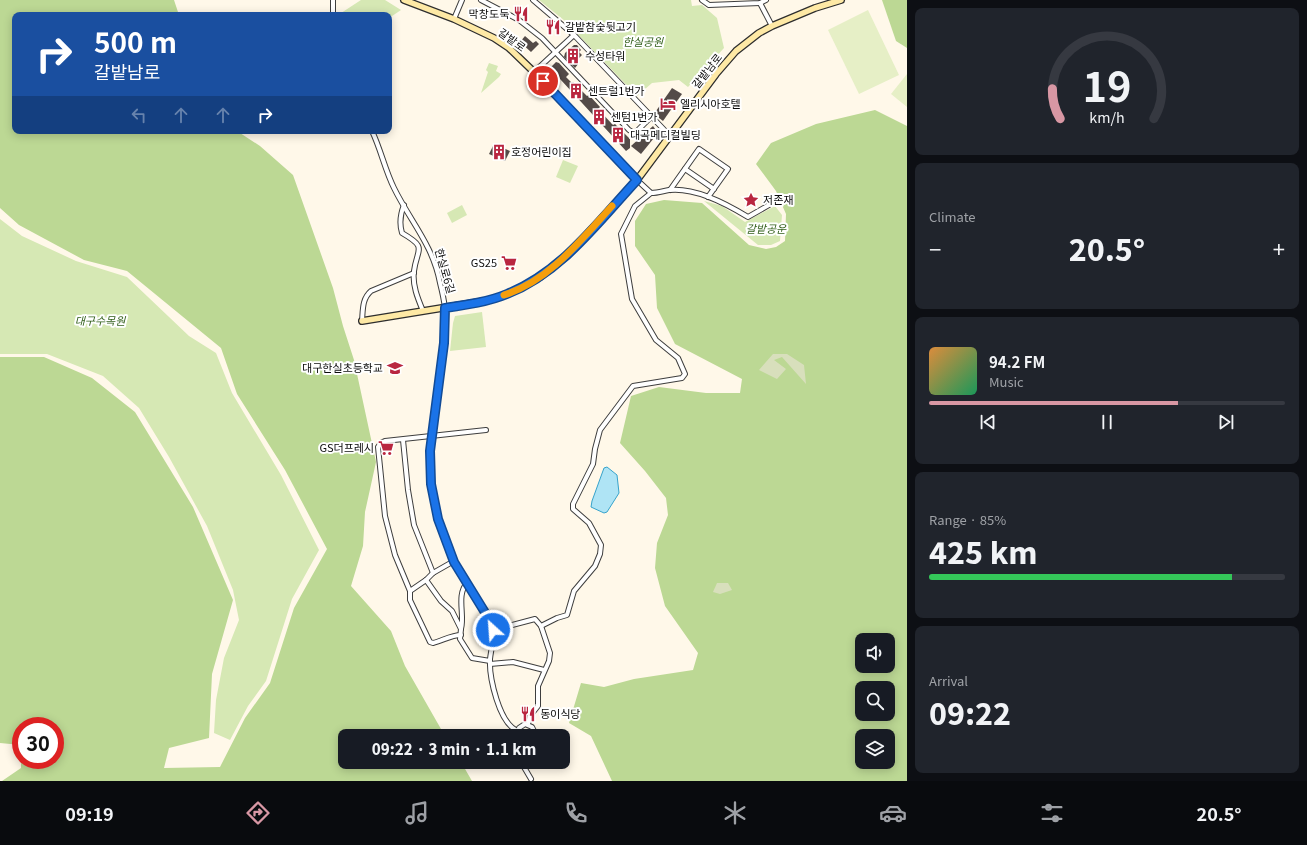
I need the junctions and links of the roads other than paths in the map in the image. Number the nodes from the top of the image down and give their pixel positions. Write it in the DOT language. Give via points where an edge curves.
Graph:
graph roads {
  1 [pos="333,0"];
  2 [pos="404,0"];
  3 [pos="462,0"];
  4 [pos="481,0"];
  5 [pos="533,0"];
  6 [pos="702,0"];
  7 [pos="766,0"];
  8 [pos="841,0"];
  9 [pos="760,3"];
  10 [pos="333,12"];
  11 [pos="454,19"];
  12 [pos="772,26"];
  13 [pos="574,35"];
  14 [pos="556,52"];
  15 [pos="534,72"];
  16 [pos="652,117"];
  17 [pos="373,134"];
  18 [pos="670,136"];
  19 [pos="685,169"];
  20 [pos="637,180"];
  21 [pos="714,189"];
  22 [pos="670,190"];
  23 [pos="651,193"];
  24 [pos="708,197"];
  25 [pos="404,205"];
  26 [pos="770,205"];
  27 [pos="424,238"];
  28 [pos="417,243"];
  29 [pos="414,273"];
  30 [pos="445,308"];
  31 [pos="423,311"];
  32 [pos="362,320"];
  33 [pos="486,430"];
  34 [pos="432,436"];
  35 [pos="403,440"];
  36 [pos="454,562"];
  37 [pos="433,572"];
  38 [pos="426,580"];
  39 [pos="467,583"];
  40 [pos="410,591"];
  41 [pos="541,626"];
  42 [pos="461,629"];
  43 [pos="493,630"];
  44 [pos="460,635"];
  45 [pos="490,662"];
  46 [pos="544,670"];
  47 [pos="528,724"];
  48 [pos="514,729"];
  49 [pos="519,729"];
  50 [pos="533,729"];
  51 [pos="525,769"];
  52 [pos="531,779"];
  1 -- 10 [label="street"];
  2 -- 11 [label="main road, 갈밭로"];
  3 -- 11 [label="street"];
  4 -- 14 [label="street" via="519,20"];
  5 -- 13 [label="street"];
  6 -- 9 [label="street" via="709,5"];
  7 -- 9 [label="street"];
  8 -- 12 [label="main road, 갈밭남로"];
  9 -- 12 [label="street"];
  11 -- 15 [label="main road, 갈밭로" via="494,38 509,48"];
  12 -- 18 [label="main road, 갈밭남로" via="736,51"];
  13 -- 14 [label="street"];
  13 -- 16 [label="street"];
  14 -- 15 [label="street"];
  14 -- 16 [label="street" via="629,130 637,131"];
  15 -- 20 [label="main road, 갈밭로"];
  16 -- 18 [label="street"];
  17 -- 25 [label="street, 한실로6길" via="394,189"];
  18 -- 20 [label="main road, 갈밭남로"];
  19 -- 21 [label="street"];
  19 -- 21 [label="street" via="699,149 728,170"];
  19 -- 22 [label="street"];
  20 -- 23 [label="street"];
  20 -- 30 [label="main road, 갈밭남로" via="568,255 540,277 508,294"];
  21 -- 24 [label="street"];
  22 -- 23 [label="street"];
  22 -- 24 [label="street"];
  23 -- 41 [label="street" via="635,206 621,234 632,299 656,340 678,358 685,374 682,378 633,386 600,430 594,449 593,464 573,509 589,523 601,545 600,554 595,566 574,592 567,615"];
  24 -- 26 [label="street" via="725,203 748,217"];
  25 -- 27 [label="street, 한실로6길"];
  25 -- 28 [label="street" via="400,214 402,233"];
  27 -- 28 [label="street"];
  27 -- 30 [label="street, 한실로6길" via="437,269"];
  28 -- 29 [label="street" via="420,250"];
  29 -- 31 [label="street" via="414,286"];
  29 -- 32 [label="street" via="371,290 364,301"];
  30 -- 31 [label="main road, 갈밭남로"];
  30 -- 34 [label="street, 한실로6길" via="444,343"];
  31 -- 32 [label="main road, 갈밭남로"];
  33 -- 34 [label="street"];
  34 -- 35 [label="street"];
  34 -- 36 [label="street, 한실로6길" via="430,462 434,499 438,519"];
  35 -- 37 [label="street" via="412,518"];
  35 -- 40 [label="street" via="385,441 378,447 387,527"];
  36 -- 37 [label="street"];
  36 -- 39 [label="street, 한실로6길"];
  37 -- 38 [label="street"];
  38 -- 40 [label="street"];
  38 -- 42 [label="street" via="441,601 452,611"];
  39 -- 42 [label="street" via="462,591"];
  39 -- 43 [label="street, 한실로6길"];
  40 -- 44 [label="street" via="410,600 430,642 433,644"];
  41 -- 43 [label="street" via="535,619"];
  41 -- 46 [label="street" via="550,653"];
  42 -- 44 [label="street"];
  43 -- 45 [label="street"];
  44 -- 45 [label="street" via="472,658"];
  45 -- 46 [label="street" via="513,662"];
  45 -- 48 [label="street" via="497,700 503,715"];
  46 -- 47 [label="street" via="538,686 538,706 530,716"];
  47 -- 49 [label="street" via="520,726"];
  47 -- 50 [label="street"];
  51 -- 52 [label="street"];
}
